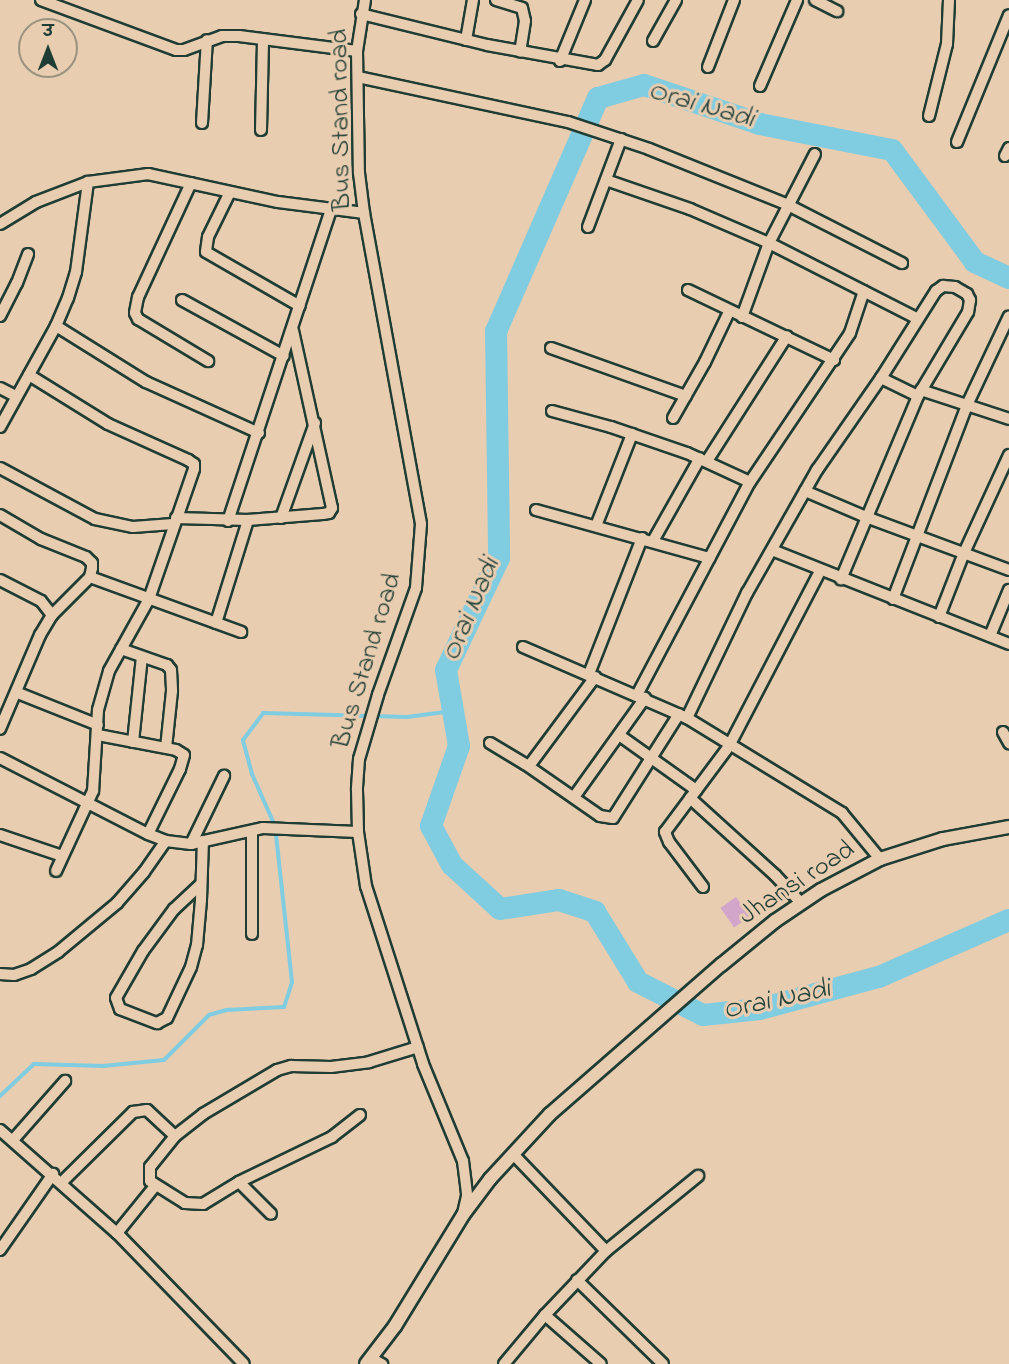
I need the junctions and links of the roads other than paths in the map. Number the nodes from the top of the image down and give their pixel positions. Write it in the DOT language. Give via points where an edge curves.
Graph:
graph roads {
  1 [pos="41,0"];
  2 [pos="365,0"];
  3 [pos="473,0"];
  4 [pos="496,0"];
  5 [pos="585,0"];
  6 [pos="638,0"];
  7 [pos="676,0"];
  8 [pos="734,0"];
  9 [pos="796,0"];
  10 [pos="815,0"];
  11 [pos="949,0"];
  12 [pos="58,2"];
  13 [pos="837,11"];
  14 [pos="362,14"];
  15 [pos="1009,15"];
  16 [pos="263,39"];
  17 [pos="207,40"];
  18 [pos="466,40"];
  19 [pos="653,41"];
  20 [pos="357,51"];
  21 [pos="520,52"];
  22 [pos="560,61"];
  23 [pos="708,67"];
  24 [pos="358,77"];
  25 [pos="760,86"];
  26 [pos="929,116"];
  27 [pos="202,123"];
  28 [pos="261,130"];
  29 [pos="621,140"];
  30 [pos="957,142"];
  31 [pos="815,154"];
  32 [pos="606,180"];
  33 [pos="88,182"];
  34 [pos="191,183"];
  35 [pos="230,192"];
  36 [pos="788,205"];
  37 [pos="0,210"];
  38 [pos="331,210"];
  39 [pos="364,213"];
  40 [pos="12,216"];
  41 [pos="0,224"];
  42 [pos="588,227"];
  43 [pos="769,243"];
  44 [pos="28,254"];
  45 [pos="902,263"];
  46 [pos="688,290"];
  47 [pos="864,291"];
  48 [pos="182,300"];
  49 [pos="300,306"];
  50 [pos="729,312"];
  51 [pos="0,316"];
  52 [pos="1009,316"];
  53 [pos="742,317"];
  54 [pos="918,319"];
  55 [pos="56,326"];
  56 [pos="293,330"];
  57 [pos="787,336"];
  58 [pos="551,348"];
  59 [pos="284,356"];
  60 [pos="834,360"];
  61 [pos="208,361"];
  62 [pos="29,375"];
  63 [pos="881,378"];
  64 [pos="0,388"];
  65 [pos="919,393"];
  66 [pos="16,396"];
  67 [pos="686,396"];
  68 [pos="967,405"];
  69 [pos="552,411"];
  70 [pos="673,418"];
  71 [pos="1009,419"];
  72 [pos="315,423"];
  73 [pos="0,427"];
  74 [pos="259,433"];
  75 [pos="632,434"];
  76 [pos="1009,455"];
  77 [pos="703,460"];
  78 [pos="0,468"];
  79 [pos="750,482"];
  80 [pos="805,491"];
  81 [pos="536,510"];
  82 [pos="0,515"];
  83 [pos="281,518"];
  84 [pos="866,518"];
  85 [pos="248,520"];
  86 [pos="174,521"];
  87 [pos="228,521"];
  88 [pos="596,526"];
  89 [pos="916,536"];
  90 [pos="647,539"];
  91 [pos="772,550"];
  92 [pos="964,553"];
  93 [pos="709,558"];
  94 [pos="1009,570"];
  95 [pos="820,571"];
  96 [pos="90,577"];
  97 [pos="841,579"];
  98 [pos="0,580"];
  99 [pos="1009,590"];
  100 [pos="149,599"];
  101 [pos="893,599"];
  102 [pos="52,615"];
  103 [pos="939,617"];
  104 [pos="216,623"];
  105 [pos="241,632"];
  106 [pos="990,636"];
  107 [pos="1009,644"];
  108 [pos="523,647"];
  109 [pos="121,649"];
  110 [pos="142,657"];
  111 [pos="592,675"];
  112 [pos="18,693"];
  113 [pos="641,697"];
  114 [pos="683,716"];
  115 [pos="0,729"];
  116 [pos="98,730"];
  117 [pos="1003,732"];
  118 [pos="619,735"];
  119 [pos="134,742"];
  120 [pos="490,743"];
  121 [pos="1009,743"];
  122 [pos="729,746"];
  123 [pos="166,748"];
  124 [pos="0,758"];
  125 [pos="652,759"];
  126 [pos="529,766"];
  127 [pos="224,776"];
  128 [pos="693,794"];
  129 [pos="574,797"];
  130 [pos="88,803"];
  131 [pos="1009,827"];
  132 [pos="257,830"];
  133 [pos="358,832"];
  134 [pos="148,834"];
  135 [pos="0,835"];
  136 [pos="166,841"];
  137 [pos="203,841"];
  138 [pos="191,844"];
  139 [pos="62,856"];
  140 [pos="880,859"];
  141 [pos="56,871"];
  142 [pos="201,884"];
  143 [pos="703,887"];
  144 [pos="801,903"];
  145 [pos="252,934"];
  146 [pos="0,974"];
  147 [pos="418,1047"];
  148 [pos="65,1081"];
  149 [pos="360,1115"];
  150 [pos="0,1130"];
  151 [pos="175,1136"];
  152 [pos="13,1140"];
  153 [pos="513,1154"];
  154 [pos="53,1174"];
  155 [pos="698,1176"];
  156 [pos="62,1182"];
  157 [pos="239,1182"];
  158 [pos="155,1186"];
  159 [pos="271,1214"];
  160 [pos="463,1215"];
  161 [pos="117,1233"];
  162 [pos="0,1250"];
  163 [pos="606,1251"];
  164 [pos="577,1280"];
  165 [pos="545,1315"];
  166 [pos="373,1362"];
  167 [pos="244,1364"];
  168 [pos="504,1364"];
  169 [pos="601,1364"];
  170 [pos="663,1364"];
  1 -- 12 [label="street"];
  2 -- 14 [label="street, Bus Stand road"];
  3 -- 18 [label="street"];
  4 -- 21 [label="street" via="522,8 525,21"];
  5 -- 22 [label="street"];
  6 -- 22 [label="street" via="606,60 589,66"];
  7 -- 19 [label="street"];
  8 -- 23 [label="street"];
  9 -- 25 [label="street"];
  10 -- 13 [label="street"];
  11 -- 26 [label="street" via="947,44"];
  12 -- 17 [label="street" via="176,50"];
  14 -- 18 [label="street"];
  14 -- 20 [label="street, Bus Stand road"];
  15 -- 30 [label="street"];
  16 -- 17 [label="street" via="222,36"];
  16 -- 20 [label="street"];
  16 -- 28 [label="street"];
  17 -- 27 [label="street"];
  18 -- 21 [label="street"];
  20 -- 24 [label="street, Bus Stand road"];
  21 -- 22 [label="street"];
  24 -- 29 [label="street" via="568,122"];
  24 -- 39 [label="street, Bus Stand road" via="359,173"];
  29 -- 32 [label="street"];
  29 -- 36 [label="street"];
  31 -- 36 [label="street"];
  32 -- 42 [label="street"];
  32 -- 43 [label="street" via="690,209"];
  33 -- 34 [label="street" via="148,174"];
  33 -- 40 [label="street"];
  33 -- 55 [label="street" via="76,272"];
  34 -- 35 [label="street"];
  34 -- 61 [label="street" via="138,297 135,313 138,319"];
  35 -- 38 [label="street"];
  35 -- 49 [label="street" via="208,237 206,252"];
  36 -- 43 [label="street"];
  36 -- 45 [label="street"];
  37 -- 40 [label="street"];
  38 -- 39 [label="street"];
  38 -- 49 [label="street"];
  39 -- 133 [label="street, Bus Stand road" via="422,524 416,588 359,759"];
  40 -- 41 [label="street"];
  43 -- 47 [label="street"];
  43 -- 53 [label="street"];
  44 -- 51 [label="street"];
  46 -- 50 [label="street"];
  47 -- 54 [label="street"];
  47 -- 60 [label="street" via="855,325"];
  48 -- 59 [label="street"];
  49 -- 56 [label="street"];
  50 -- 53 [label="street"];
  50 -- 67 [label="street"];
  52 -- 68 [label="street"];
  53 -- 57 [label="street"];
  54 -- 63 [label="street"];
  54 -- 65 [label="street" via="943,286 956,286 970,300 968,312"];
  55 -- 62 [label="street"];
  55 -- 74 [label="street" via="146,382"];
  56 -- 59 [label="street"];
  56 -- 72 [label="street"];
  57 -- 60 [label="street"];
  57 -- 77 [label="street"];
  58 -- 67 [label="street"];
  59 -- 74 [label="street"];
  60 -- 79 [label="street"];
  62 -- 66 [label="street"];
  62 -- 86 [label="street" via="108,424 194,464"];
  63 -- 65 [label="street"];
  63 -- 80 [label="street"];
  64 -- 66 [label="street"];
  65 -- 68 [label="street"];
  65 -- 84 [label="street"];
  66 -- 73 [label="street"];
  67 -- 70 [label="street"];
  68 -- 71 [label="street"];
  68 -- 89 [label="street"];
  69 -- 75 [label="street"];
  72 -- 83 [label="street"];
  72 -- 83 [label="street" via="332,508 322,514"];
  74 -- 87 [label="street"];
  75 -- 77 [label="street"];
  75 -- 88 [label="street"];
  76 -- 92 [label="street"];
  77 -- 79 [label="street"];
  77 -- 90 [label="street"];
  78 -- 86 [label="street" via="95,519 133,527"];
  79 -- 93 [label="street"];
  80 -- 84 [label="street"];
  80 -- 91 [label="street"];
  81 -- 88 [label="street"];
  82 -- 96 [label="street" via="86,557 92,563"];
  83 -- 85 [label="street"];
  84 -- 89 [label="street"];
  84 -- 97 [label="street"];
  85 -- 87 [label="street"];
  85 -- 104 [label="street"];
  86 -- 87 [label="street"];
  86 -- 100 [label="street"];
  88 -- 90 [label="street"];
  89 -- 92 [label="street"];
  89 -- 101 [label="street"];
  90 -- 93 [label="street"];
  90 -- 111 [label="street"];
  91 -- 95 [label="street"];
  91 -- 114 [label="street"];
  92 -- 94 [label="street"];
  92 -- 103 [label="street"];
  93 -- 113 [label="street"];
  95 -- 97 [label="street"];
  95 -- 122 [label="street"];
  96 -- 100 [label="street"];
  96 -- 102 [label="street"];
  97 -- 101 [label="street"];
  98 -- 102 [label="street" via="40,601"];
  99 -- 106 [label="street"];
  100 -- 104 [label="street"];
  100 -- 109 [label="street"];
  101 -- 103 [label="street"];
  102 -- 112 [label="street" via="33,650"];
  103 -- 106 [label="street"];
  104 -- 105 [label="street"];
  106 -- 107 [label="street"];
  108 -- 111 [label="street"];
  109 -- 110 [label="street"];
  109 -- 116 [label="street" via="102,691"];
  110 -- 119 [label="street"];
  110 -- 123 [label="street" via="171,670"];
  111 -- 113 [label="street"];
  111 -- 126 [label="street"];
  112 -- 115 [label="street"];
  112 -- 116 [label="street"];
  113 -- 114 [label="street"];
  113 -- 118 [label="street"];
  114 -- 122 [label="street"];
  114 -- 125 [label="street"];
  116 -- 119 [label="street"];
  116 -- 130 [label="street" via="96,777"];
  117 -- 121 [label="street"];
  118 -- 125 [label="street"];
  118 -- 129 [label="street"];
  119 -- 123 [label="street"];
  120 -- 126 [label="street"];
  122 -- 128 [label="street"];
  122 -- 140 [label="street" via="842,813"];
  123 -- 134 [label="street" via="181,752 184,760"];
  124 -- 130 [label="street"];
  125 -- 128 [label="street"];
  125 -- 129 [label="street" via="613,818 600,816"];
  126 -- 129 [label="street"];
  127 -- 138 [label="street"];
  128 -- 143 [label="street" via="664,836"];
  128 -- 144 [label="street"];
  130 -- 134 [label="street"];
  130 -- 139 [label="street"];
  131 -- 140 [label="street, Jhansi road" via="943,839"];
  132 -- 133 [label="street"];
  132 -- 137 [label="street"];
  132 -- 145 [label="street"];
  133 -- 147 [label="street, Bus Stand road" via="366,886"];
  134 -- 136 [label="street"];
  135 -- 139 [label="street"];
  136 -- 138 [label="street"];
  136 -- 146 [label="street" via="117,903 58,952 31,969 14,975"];
  137 -- 138 [label="street"];
  137 -- 142 [label="street"];
  139 -- 141 [label="street"];
  140 -- 144 [label="street, Jhansi road"];
  142 -- 142 [label="street" via="197,945 167,1018 157,1023 120,1009 116,998 143,951 174,909"];
  144 -- 153 [label="street, Jhansi road" via="721,964 550,1114"];
  147 -- 151 [label="street" via="369,1062 277,1070 203,1114"];
  147 -- 160 [label="street, Bus Stand road" via="463,1161 467,1196"];
  148 -- 152 [label="street"];
  149 -- 157 [label="street" via="332,1137"];
  150 -- 152 [label="street"];
  151 -- 156 [label="street" via="147,1110 133,1112"];
  151 -- 158 [label="street" via="150,1167 148,1174"];
  152 -- 154 [label="street"];
  153 -- 160 [label="street, Jhansi road"];
  153 -- 163 [label="street"];
  154 -- 156 [label="street"];
  154 -- 162 [label="street"];
  155 -- 163 [label="street"];
  156 -- 161 [label="street"];
  157 -- 158 [label="street" via="214,1200 194,1205"];
  157 -- 159 [label="street"];
  158 -- 161 [label="street"];
  160 -- 166 [label="street, Jhansi road"];
  161 -- 167 [label="street"];
  163 -- 164 [label="street"];
  164 -- 165 [label="street"];
  164 -- 170 [label="street"];
  165 -- 168 [label="street"];
  165 -- 169 [label="street"];
}
